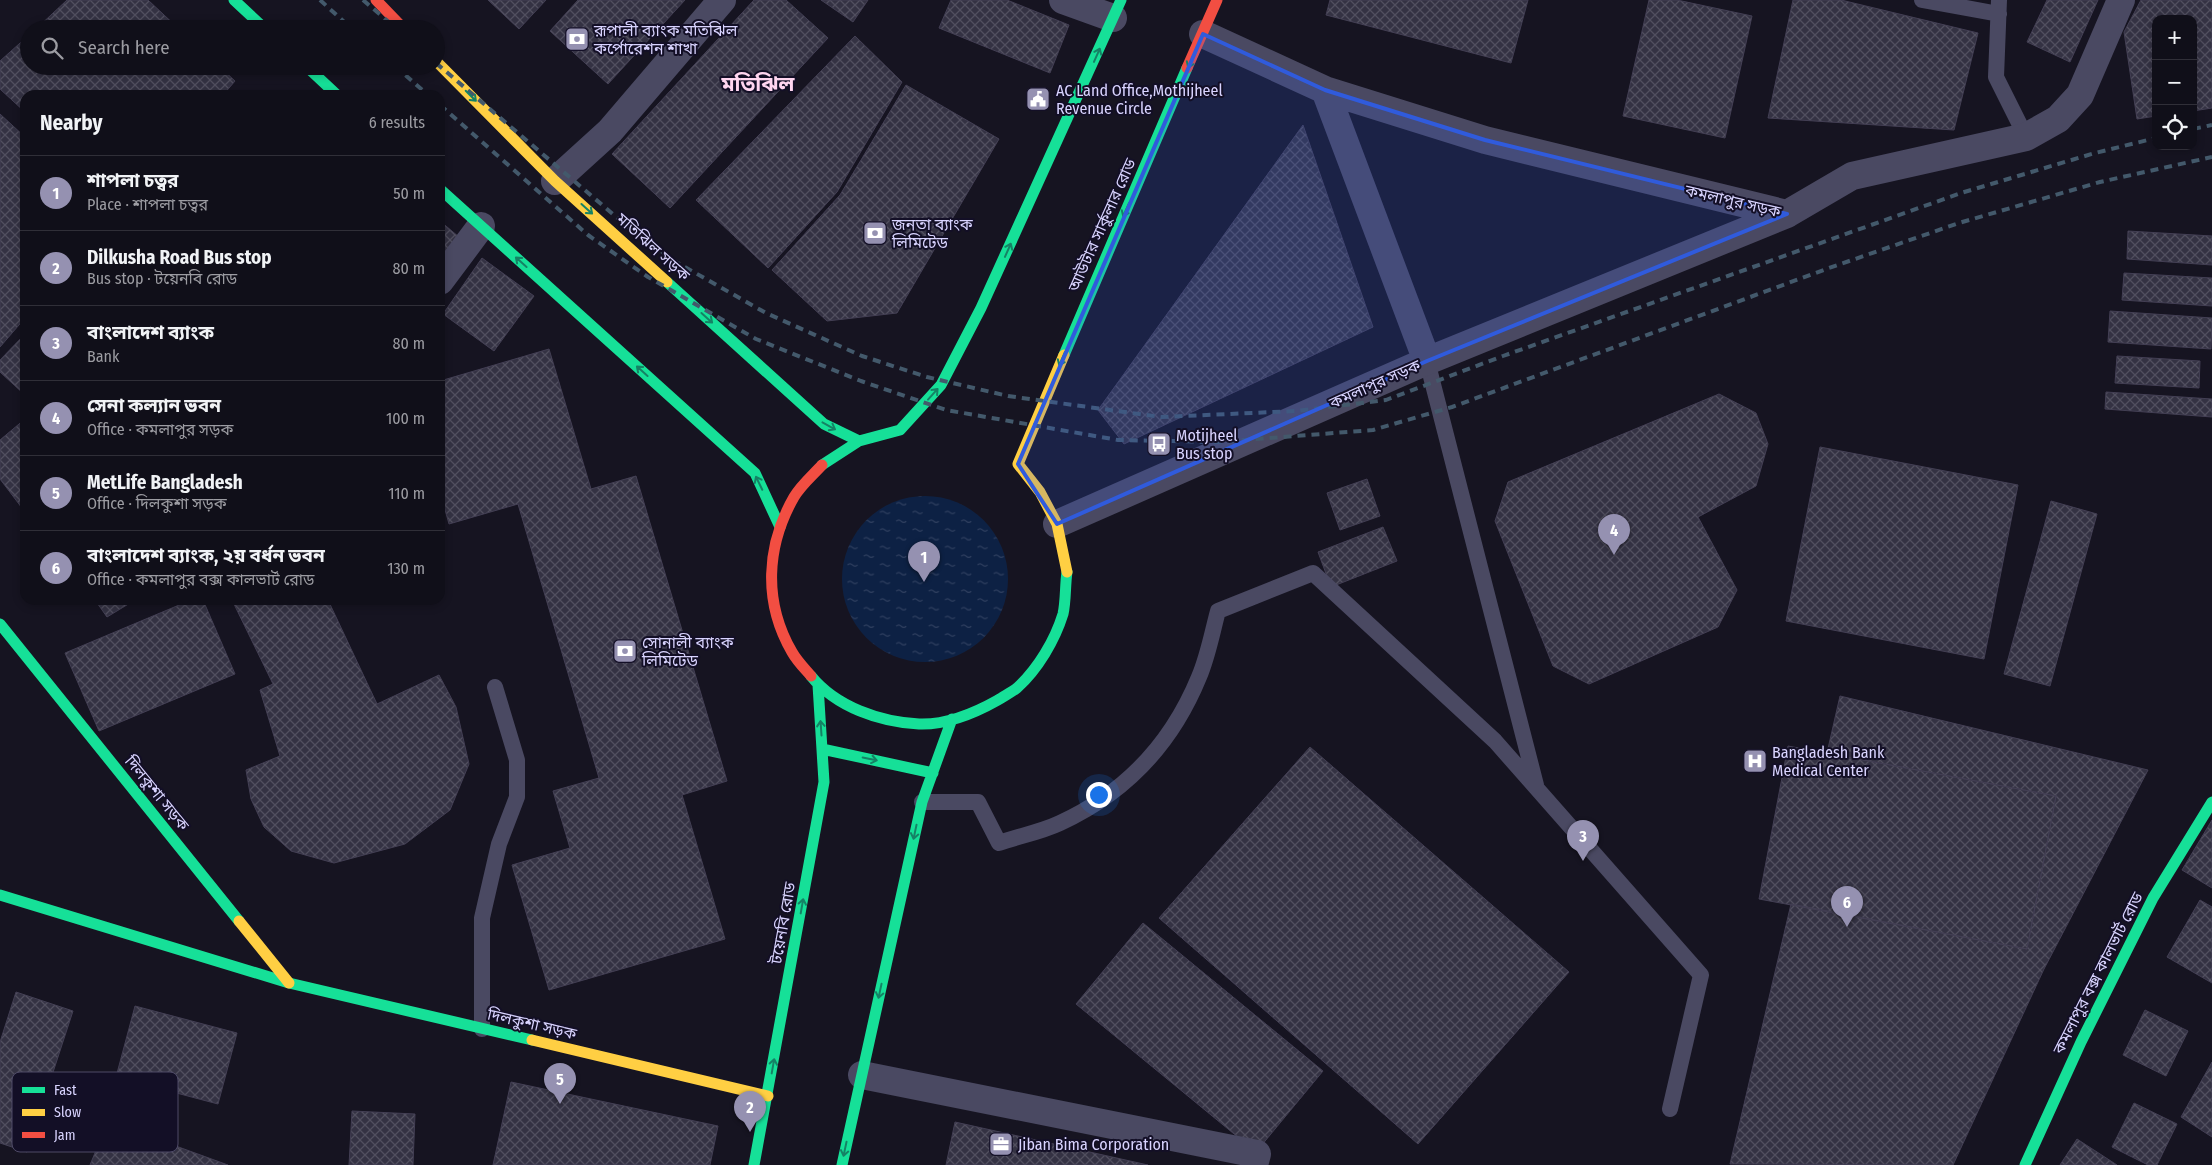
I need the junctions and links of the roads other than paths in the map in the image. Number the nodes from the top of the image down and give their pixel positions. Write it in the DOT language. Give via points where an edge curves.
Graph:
graph roads {
  1 [pos="234,0"];
  2 [pos="376,0"];
  3 [pos="722,0"];
  4 [pos="1063,0"];
  5 [pos="1217,0"];
  6 [pos="1922,0"];
  7 [pos="2121,0"];
  8 [pos="1999,7"];
  9 [pos="1117,9"];
  10 [pos="255,20"];
  11 [pos="395,20"];
  12 [pos="1204,34"];
  13 [pos="445,70"];
  14 [pos="316,75"];
  15 [pos="332,90"];
  16 [pos="1325,90"];
  17 [pos="2026,137"];
  18 [pos="555,181"];
  19 [pos="445,194"];
  20 [pos="1787,214"];
  21 [pos="481,226"];
  22 [pos="445,274"];
  23 [pos="1427,361"];
  24 [pos="859,442"];
  25 [pos="1057,524"];
  26 [pos="780,527"];
  27 [pos="0,624"];
  28 [pos="818,685"];
  29 [pos="495,687"];
  30 [pos="952,719"];
  31 [pos="822,749"];
  32 [pos="933,773"];
  33 [pos="1536,787"];
  34 [pos="922,802"];
  35 [pos="2212,802"];
  36 [pos="0,895"];
  37 [pos="289,984"];
  38 [pos="482,1029"];
  39 [pos="862,1076"];
  40 [pos="768,1096"];
  41 [pos="1670,1109"];
  42 [pos="754,1165"];
  43 [pos="842,1165"];
  44 [pos="1254,1165"];
  45 [pos="2025,1165"];
  1 -- 10 [label="main road"];
  2 -- 11 [label="main road"];
  3 -- 18 [label="street" via="610,131"];
  4 -- 9 [label="street"];
  5 -- 12 [label="main road, আউটার সার্কুলার রোড"];
  6 -- 8 [label="lane"];
  7 -- 17 [label="street, কমলাপুর সড়ক" via="2080,95 2058,119"];
  8 -- 17 [label="lane" via="1996,76"];
  24 -- 9 [label="main road, one-way" via="900,430 942,385 977,317"];
  12 -- 16 [label="street, কমলাপুর সড়ক"];
  12 -- 25 [label="main road, আউটার সার্কুলার রোড, one-way" via="1099,270 1018,464 1040,492"];
  13 -- 18 [label="main road, মতিঝিল সড়ক, one-way"];
  14 -- 15 [label="main road"];
  16 -- 20 [label="street, কমলাপুর সড়ক" via="1485,140"];
  16 -- 23 [label="street, কমলাপুর সড়ক"];
  17 -- 20 [label="street, কমলাপুর সড়ক" via="1852,176"];
  18 -- 24 [label="main road, মতিঝিল সড়ক, one-way" via="824,424"];
  19 -- 21 [label="main road"];
  20 -- 23 [label="street"];
  21 -- 22 [label="street"];
  26 -- 21 [label="main road, one-way" via="754,473"];
  23 -- 25 [label="street, কমলাপুর সড়ক"];
  23 -- 33 [label="lane"];
  24 -- 26 [label="main road" via="823,464 795,495"];
  25 -- 30 [label="main road" via="1067,568 1063,613 1045,654 1017,688 979,712"];
  26 -- 28 [label="main road" via="770,573 775,614 792,652"];
  27 -- 37 [label="main road, দিলকুশা সড়ক"];
  28 -- 30 [label="main road" via="852,708 886,719 920,724"];
  31 -- 28 [label="main road, টয়েনবি রোড, one-way"];
  29 -- 38 [label="lane" via="517,760 518,797 499,844 482,918"];
  30 -- 32 [label="main road"];
  31 -- 32 [label="main road, one-way"];
  40 -- 31 [label="main road, টয়েনবি রোড, one-way" via="824,782"];
  32 -- 34 [label="main road"];
  33 -- 34 [label="lane" via="1495,741 1313,573 1218,611 1200,676 1185,709 1166,739 1136,773 1102,801 1059,824 999,843 978,802"];
  33 -- 41 [label="lane" via="1701,975"];
  34 -- 39 [label="main road, one-way"];
  35 -- 45 [label="main road, কমলাপুর বক্স কালভার্ট রোড" via="2153,898 2081,1042"];
  36 -- 37 [label="main road, দিলকুশা সড়ক"];
  37 -- 38 [label="main road, দিলকুশা সড়ক"];
  38 -- 40 [label="main road, দিলকুশা সড়ক"];
  39 -- 43 [label="main road, one-way"];
  39 -- 44 [label="street" via="1257,1154"];
  40 -- 42 [label="main road, টয়েনবি রোড"];
}
